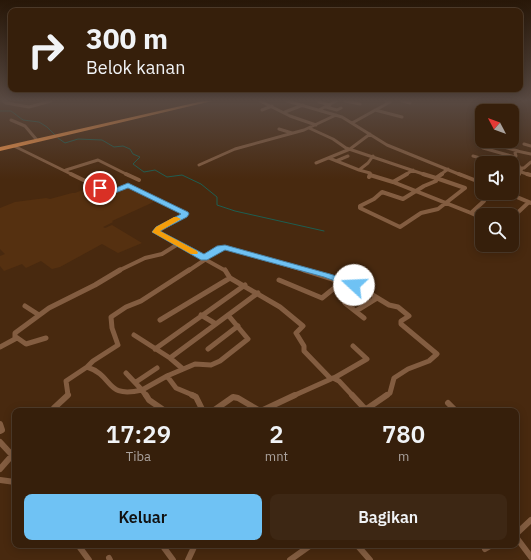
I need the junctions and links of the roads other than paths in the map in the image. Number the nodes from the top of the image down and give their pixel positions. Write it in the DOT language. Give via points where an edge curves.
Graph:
graph roads {
  1 [pos="26,127"];
  2 [pos="91,127"];
  3 [pos="359,127"];
  4 [pos="309,128"];
  5 [pos="279,129"];
  6 [pos="292,133"];
  7 [pos="370,134"];
  8 [pos="48,137"];
  9 [pos="36,139"];
  10 [pos="524,144"];
  11 [pos="14,146"];
  12 [pos="531,146"];
  13 [pos="0,148"];
  14 [pos="482,148"];
  15 [pos="510,148"];
  16 [pos="350,149"];
  17 [pos="531,150"];
  18 [pos="522,151"];
  19 [pos="531,154"];
  20 [pos="348,156"];
  21 [pos="373,156"];
  22 [pos="511,156"];
  23 [pos="515,156"];
  24 [pos="329,158"];
  25 [pos="336,161"];
  26 [pos="531,162"];
  27 [pos="316,163"];
  28 [pos="199,165"];
  29 [pos="520,168"];
  30 [pos="448,169"];
  31 [pos="66,170"];
  32 [pos="359,170"];
  33 [pos="413,170"];
  34 [pos="522,172"];
  35 [pos="519,175"];
  36 [pos="531,175"];
  37 [pos="436,178"];
  38 [pos="139,180"];
  39 [pos="475,180"];
  40 [pos="393,182"];
  41 [pos="414,192"];
  42 [pos="519,198"];
  43 [pos="484,200"];
  44 [pos="530,202"];
  45 [pos="445,203"];
  46 [pos="519,212"];
  47 [pos="470,213"];
  48 [pos="475,215"];
  49 [pos="178,244"];
  50 [pos="205,258"];
  51 [pos="230,278"];
  52 [pos="278,280"];
  53 [pos="343,281"];
  54 [pos="245,285"];
  55 [pos="258,293"];
  56 [pos="378,298"];
  57 [pos="345,303"];
  58 [pos="25,306"];
  59 [pos="356,311"];
  60 [pos="39,315"];
  61 [pos="201,315"];
  62 [pos="228,315"];
  63 [pos="364,318"];
  64 [pos="160,320"];
  65 [pos="216,324"];
  66 [pos="238,326"];
  67 [pos="134,335"];
  68 [pos="16,337"];
  69 [pos="46,338"];
  70 [pos="353,346"];
  71 [pos="0,347"];
  72 [pos="154,349"];
  73 [pos="208,349"];
  74 [pos="170,358"];
  75 [pos="88,367"];
  76 [pos="157,368"];
  77 [pos="183,369"];
  78 [pos="126,373"];
  79 [pos="167,376"];
  80 [pos="333,378"];
  81 [pos="136,382"];
  82 [pos="142,390"];
  83 [pos="448,404"];
  84 [pos="54,408"];
  85 [pos="161,408"];
  86 [pos="202,408"];
  87 [pos="217,408"];
  88 [pos="254,408"];
  89 [pos="270,408"];
  90 [pos="364,408"];
  91 [pos="369,408"];
  92 [pos="453,408"];
  93 [pos="0,424"];
  94 [pos="0,431"];
  95 [pos="0,442"];
  96 [pos="12,451"];
  97 [pos="12,455"];
  98 [pos="0,469"];
  99 [pos="0,480"];
  100 [pos="12,482"];
  101 [pos="531,520"];
  102 [pos="519,532"];
  103 [pos="519,541"];
  104 [pos="80,548"];
  105 [pos="164,548"];
  106 [pos="194,548"];
  107 [pos="307,548"];
  108 [pos="359,548"];
  109 [pos="488,548"];
  110 [pos="485,550"];
  111 [pos="531,557"];
  112 [pos="89,560"];
  113 [pos="173,560"];
  114 [pos="188,560"];
  115 [pos="290,560"];
  116 [pos="370,560"];
  1 -- 9 [label="street"];
  2 -- 8 [label="highway"];
  3 -- 7 [label="street"];
  4 -- 6 [label="street"];
  4 -- 16 [label="street"];
  5 -- 6 [label="street"];
  6 -- 28 [label="street" via="234,150"];
  7 -- 16 [label="street"];
  7 -- 30 [label="street" via="387,145"];
  8 -- 9 [label="highway"];
  8 -- 11 [label="highway"];
  9 -- 13 [label="highway"];
  10 -- 12 [label="street"];
  11 -- 13 [label="highway"];
  11 -- 31 [label="street"];
  14 -- 22 [label="street"];
  15 -- 18 [label="street"];
  16 -- 21 [label="street"];
  16 -- 24 [label="street"];
  17 -- 18 [label="street"];
  18 -- 19 [label="street"];
  18 -- 23 [label="street" via="516,152"];
  20 -- 25 [label="street"];
  21 -- 32 [label="street"];
  21 -- 33 [label="street"];
  24 -- 25 [label="street"];
  24 -- 27 [label="street"];
  25 -- 32 [label="street"];
  26 -- 29 [label="street"];
  29 -- 34 [label="street"];
  30 -- 37 [label="street"];
  30 -- 39 [label="street"];
  31 -- 38 [label="street" via="98,160"];
  31 -- 49 [label="street" via="110,193 128,185 186,214 156,232"];
  32 -- 40 [label="street" via="370,173 369,177"];
  33 -- 37 [label="street"];
  33 -- 40 [label="street"];
  34 -- 35 [label="street"];
  34 -- 36 [label="street"];
  37 -- 41 [label="street" via="436,181"];
  37 -- 45 [label="street" via="466,187"];
  40 -- 41 [label="street"];
  41 -- 45 [label="street"];
  41 -- 45 [label="street" via="403,199 381,192 360,207 402,227 421,214"];
  42 -- 44 [label="street"];
  43 -- 47 [label="street"];
  44 -- 46 [label="street"];
  45 -- 47 [label="street"];
  47 -- 48 [label="street"];
  49 -- 50 [label="street"];
  49 -- 60 [label="street" via="162,254 123,268"];
  50 -- 51 [label="street" via="225,269"];
  50 -- 53 [label="street" via="225,247"];
  50 -- 75 [label="street" via="147,297 111,317 112,333 118,345"];
  51 -- 54 [label="street"];
  51 -- 64 [label="street"];
  52 -- 53 [label="street" via="322,298"];
  53 -- 56 [label="street"];
  54 -- 55 [label="street"];
  54 -- 61 [label="street"];
  55 -- 62 [label="street"];
  55 -- 80 [label="street" via="303,326 296,333 304,346 304,351"];
  56 -- 59 [label="street"];
  56 -- 91 [label="street" via="408,314 409,316 400,324 437,354 429,361 394,378 390,393"];
  57 -- 59 [label="street"];
  58 -- 60 [label="street"];
  59 -- 63 [label="street"];
  60 -- 68 [label="street" via="15,332"];
  61 -- 65 [label="street"];
  61 -- 72 [label="street"];
  62 -- 65 [label="street"];
  62 -- 66 [label="street"];
  65 -- 74 [label="street"];
  66 -- 73 [label="street"];
  66 -- 77 [label="street" via="248,339 238,348 215,364 195,364"];
  67 -- 72 [label="street"];
  68 -- 69 [label="street" via="26,344"];
  68 -- 71 [label="street"];
  70 -- 80 [label="street" via="368,359"];
  72 -- 74 [label="street"];
  74 -- 77 [label="street"];
  75 -- 82 [label="street" via="97,370 106,382 123,393"];
  75 -- 84 [label="street" via="66,382 68,394"];
  76 -- 81 [label="street"];
  77 -- 79 [label="street"];
  78 -- 81 [label="street"];
  79 -- 82 [label="street"];
  79 -- 86 [label="street" via="176,388 196,397"];
  80 -- 89 [label="street"];
  80 -- 90 [label="street" via="339,381"];
  81 -- 82 [label="street"];
  82 -- 85 [label="street" via="149,400"];
  83 -- 92 [label="street"];
  87 -- 88 [label="street" via="233,397"];
  93 -- 94 [label="street"];
  95 -- 96 [label="street"];
  97 -- 98 [label="street"];
  99 -- 100 [label="street"];
  101 -- 102 [label="street"];
  103 -- 111 [label="street"];
  104 -- 112 [label="street"];
  105 -- 113 [label="street"];
  106 -- 114 [label="street"];
  107 -- 115 [label="street"];
  108 -- 116 [label="street"];
  109 -- 110 [label="street"];
}
